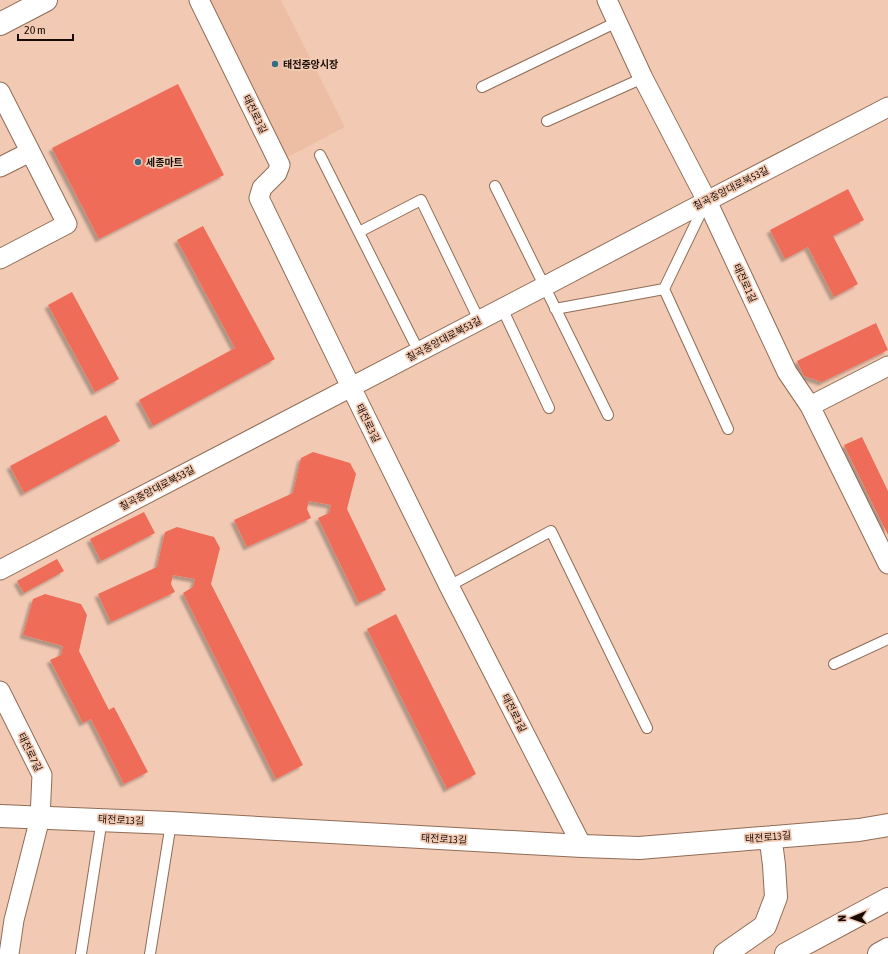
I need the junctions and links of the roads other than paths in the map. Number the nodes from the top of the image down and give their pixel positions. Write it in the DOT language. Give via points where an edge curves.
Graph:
graph roads {
  1 [pos="200,0"];
  2 [pos="607,0"];
  3 [pos="38,2"];
  4 [pos="617,22"];
  5 [pos="0,24"];
  6 [pos="643,78"];
  7 [pos="482,87"];
  8 [pos="0,92"];
  9 [pos="888,107"];
  10 [pos="547,121"];
  11 [pos="30,152"];
  12 [pos="320,155"];
  13 [pos="0,168"];
  14 [pos="495,186"];
  15 [pos="707,201"];
  16 [pos="359,232"];
  17 [pos="0,259"];
  18 [pos="545,286"];
  19 [pos="664,289"];
  20 [pos="502,308"];
  21 [pos="555,309"];
  22 [pos="479,320"];
  23 [pos="419,352"];
  24 [pos="888,366"];
  25 [pos="350,387"];
  26 [pos="810,406"];
  27 [pos="549,408"];
  28 [pos="608,415"];
  29 [pos="728,429"];
  30 [pos="888,564"];
  31 [pos="0,570"];
  32 [pos="449,586"];
  33 [pos="888,639"];
  34 [pos="834,664"];
  35 [pos="0,691"];
  36 [pos="647,728"];
  37 [pos="0,816"];
  38 [pos="40,818"];
  39 [pos="102,819"];
  40 [pos="171,823"];
  41 [pos="888,825"];
  42 [pos="772,837"];
  43 [pos="582,846"];
  44 [pos="888,899"];
  45 [pos="888,949"];
  46 [pos="9,954"];
  47 [pos="81,954"];
  48 [pos="150,954"];
  49 [pos="725,954"];
  50 [pos="786,954"];
  51 [pos="879,954"];
  1 -- 25 [label="street, 태전로3길" via="280,166 277,173 262,188 259,198"];
  2 -- 4 [label="street, 태전로1길"];
  3 -- 5 [label="main road"];
  4 -- 6 [label="street, 태전로1길"];
  4 -- 7 [label="lane"];
  6 -- 10 [label="lane"];
  6 -- 15 [label="street, 태전로1길"];
  8 -- 11 [label="street"];
  9 -- 15 [label="street, 칠곡중앙대로북53길"];
  11 -- 13 [label="street"];
  11 -- 17 [label="street" via="67,224"];
  12 -- 16 [label="lane"];
  14 -- 18 [label="lane"];
  15 -- 18 [label="street, 칠곡중앙대로북53길"];
  15 -- 19 [label="lane"];
  15 -- 26 [label="street, 태전로1길" via="787,372"];
  16 -- 22 [label="lane" via="421,200"];
  16 -- 23 [label="lane"];
  18 -- 20 [label="street, 칠곡중앙대로북53길"];
  18 -- 21 [label="lane"];
  19 -- 21 [label="lane"];
  19 -- 29 [label="lane"];
  20 -- 22 [label="street, 칠곡중앙대로북53길"];
  20 -- 27 [label="lane"];
  21 -- 28 [label="lane"];
  22 -- 23 [label="street, 칠곡중앙대로북53길"];
  23 -- 25 [label="street, 칠곡중앙대로북53길"];
  24 -- 26 [label="street"];
  25 -- 31 [label="street, 칠곡중앙대로북53길"];
  25 -- 32 [label="street, 태전로3길"];
  26 -- 30 [label="street, 태전로1길"];
  32 -- 36 [label="lane" via="551,531"];
  32 -- 43 [label="street, 태전로3길"];
  33 -- 34 [label="lane"];
  35 -- 38 [label="street, 태전로7길" via="42,775"];
  37 -- 38 [label="main road, 태전로13길"];
  38 -- 39 [label="main road, 태전로13길"];
  38 -- 46 [label="street, 태전로7길" via="14,920"];
  39 -- 40 [label="main road, 태전로13길"];
  39 -- 47 [label="lane"];
  40 -- 43 [label="main road, 태전로13길"];
  40 -- 48 [label="lane"];
  41 -- 42 [label="main road, 태전로13길"];
  42 -- 43 [label="main road, 태전로13길" via="639,848"];
  42 -- 49 [label="main road" via="770,842 776,897 768,919 765,926"];
  44 -- 50 [label="main road"];
  45 -- 51 [label="main road"];
}
